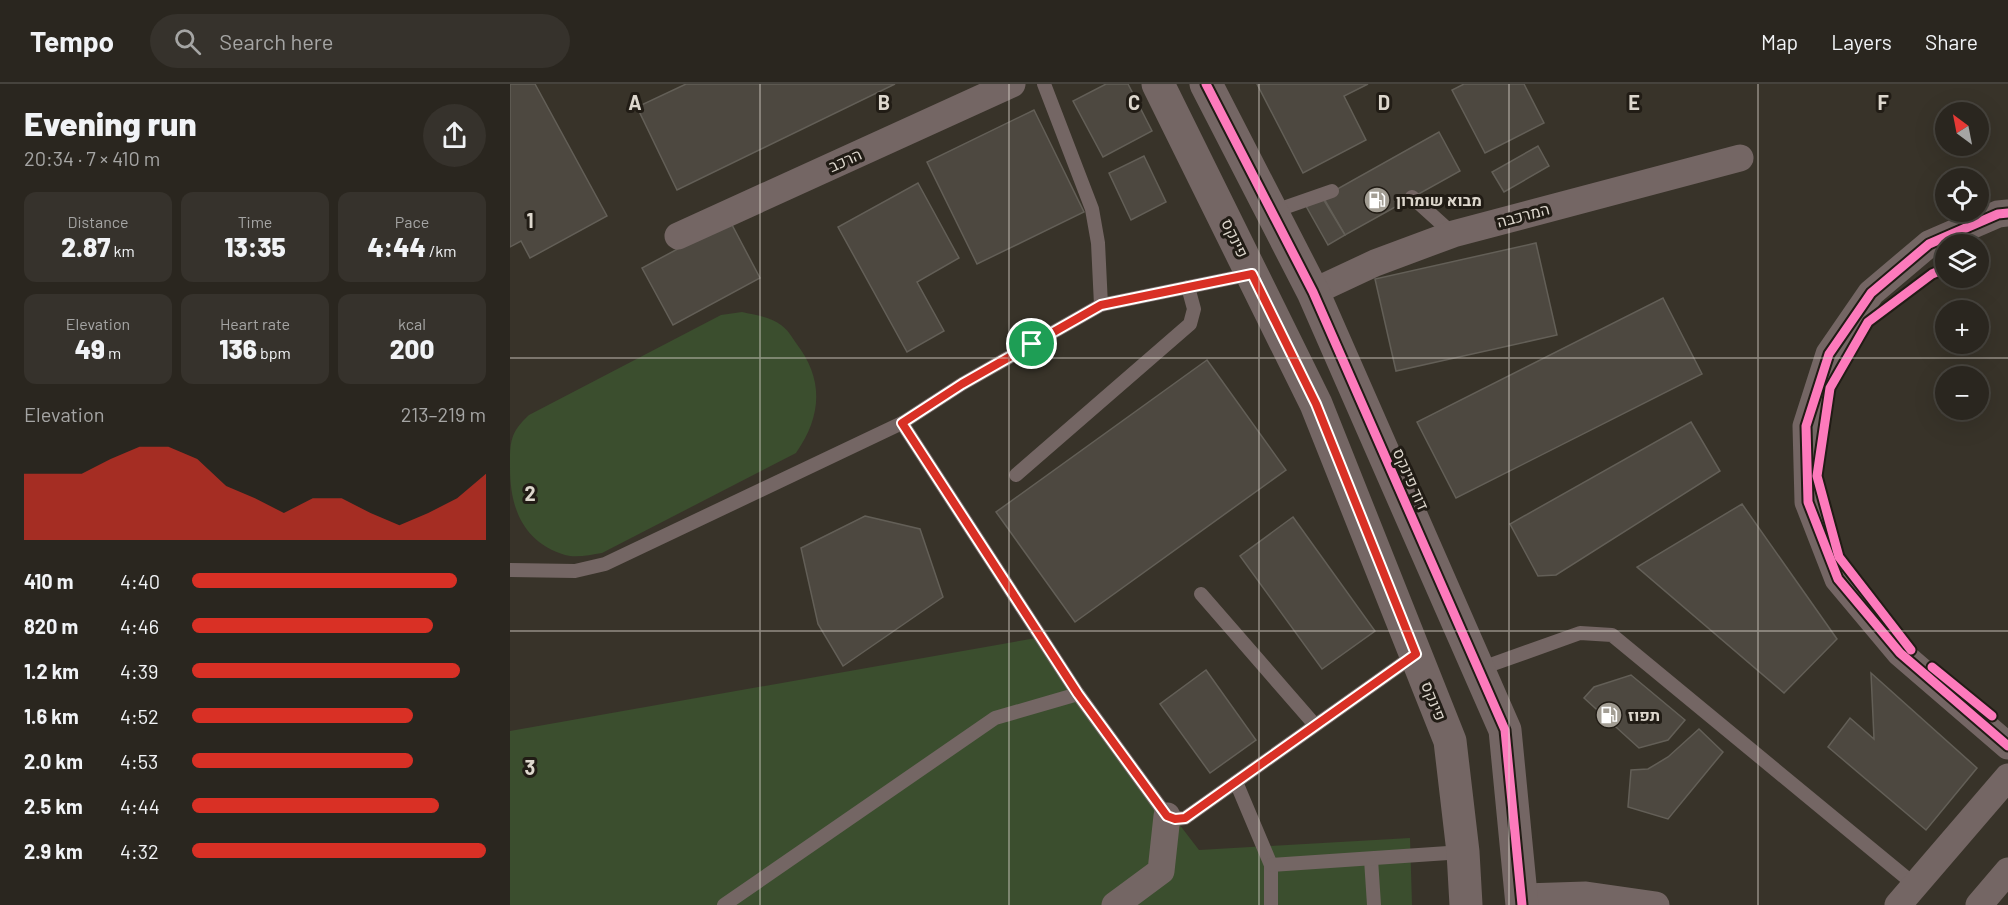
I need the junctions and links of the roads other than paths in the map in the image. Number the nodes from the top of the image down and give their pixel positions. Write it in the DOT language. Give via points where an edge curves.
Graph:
graph roads {
  1 [pos="1012,84"];
  2 [pos="1044,84"];
  3 [pos="1158,84"];
  4 [pos="1206,84"];
  5 [pos="1740,158"];
  6 [pos="1332,191"];
  7 [pos="1412,197"];
  8 [pos="1272,212"];
  9 [pos="2008,213"];
  10 [pos="1453,234"];
  11 [pos="678,236"];
  12 [pos="1252,274"];
  13 [pos="1188,287"];
  14 [pos="1313,292"];
  15 [pos="1101,305"];
  16 [pos="902,423"];
  17 [pos="1016,475"];
  18 [pos="510,570"];
  19 [pos="1201,594"];
  20 [pos="1416,654"];
  21 [pos="1479,669"];
  22 [pos="1078,694"];
  23 [pos="1315,725"];
  24 [pos="2008,746"];
  25 [pos="2008,777"];
  26 [pos="1236,782"];
  27 [pos="1167,816"];
  28 [pos="1463,852"];
  29 [pos="1371,859"];
  30 [pos="1271,866"];
  31 [pos="2008,871"];
  32 [pos="1906,895"];
  33 [pos="1522,901"];
  34 [pos="724,905"];
  35 [pos="1115,905"];
  36 [pos="1271,905"];
  37 [pos="1374,905"];
  38 [pos="1466,905"];
  39 [pos="1656,905"];
  40 [pos="1979,905"];
  1 -- 11 [label="street, הרכב"];
  2 -- 15 [label="lane" via="1092,208"];
  3 -- 12 [label="street, פינקס"];
  4 -- 8 [label="street, דוד פינקס"];
  5 -- 10 [label="street, המרכבה"];
  6 -- 8 [label="lane"];
  7 -- 10 [label="lane"];
  8 -- 14 [label="street, דוד פינקס"];
  9 -- 24 [label="street" via="1929,244 1871,293 1829,354 1806,426 1808,502 1838,579 1900,653"];
  10 -- 14 [label="street, המרכבה"];
  12 -- 13 [label="lane"];
  12 -- 20 [label="street, פינקס" via="1316,404"];
  13 -- 15 [label="lane"];
  13 -- 17 [label="lane" via="1194,309 1190,324"];
  14 -- 21 [label="street, דוד פינקס"];
  15 -- 16 [label="lane"];
  16 -- 18 [label="lane" via="605,564 575,571"];
  16 -- 22 [label="lane"];
  19 -- 23 [label="lane"];
  20 -- 23 [label="lane"];
  20 -- 28 [label="street, פינקס" via="1450,741"];
  21 -- 32 [label="lane" via="1580,633 1612,634"];
  21 -- 33 [label="street, דוד פינקס" via="1506,730"];
  22 -- 27 [label="lane"];
  22 -- 34 [label="lane" via="995,718"];
  23 -- 26 [label="lane"];
  25 -- 32 [label="street"];
  26 -- 27 [label="lane" via="1185,818"];
  26 -- 30 [label="lane"];
  27 -- 35 [label="street" via="1161,871"];
  28 -- 29 [label="lane"];
  28 -- 38 [label="street, פינקס"];
  29 -- 30 [label="lane"];
  29 -- 37 [label="lane"];
  30 -- 36 [label="lane"];
  31 -- 40 [label="street"];
  33 -- 39 [label="street" via="1586,895"];
}
